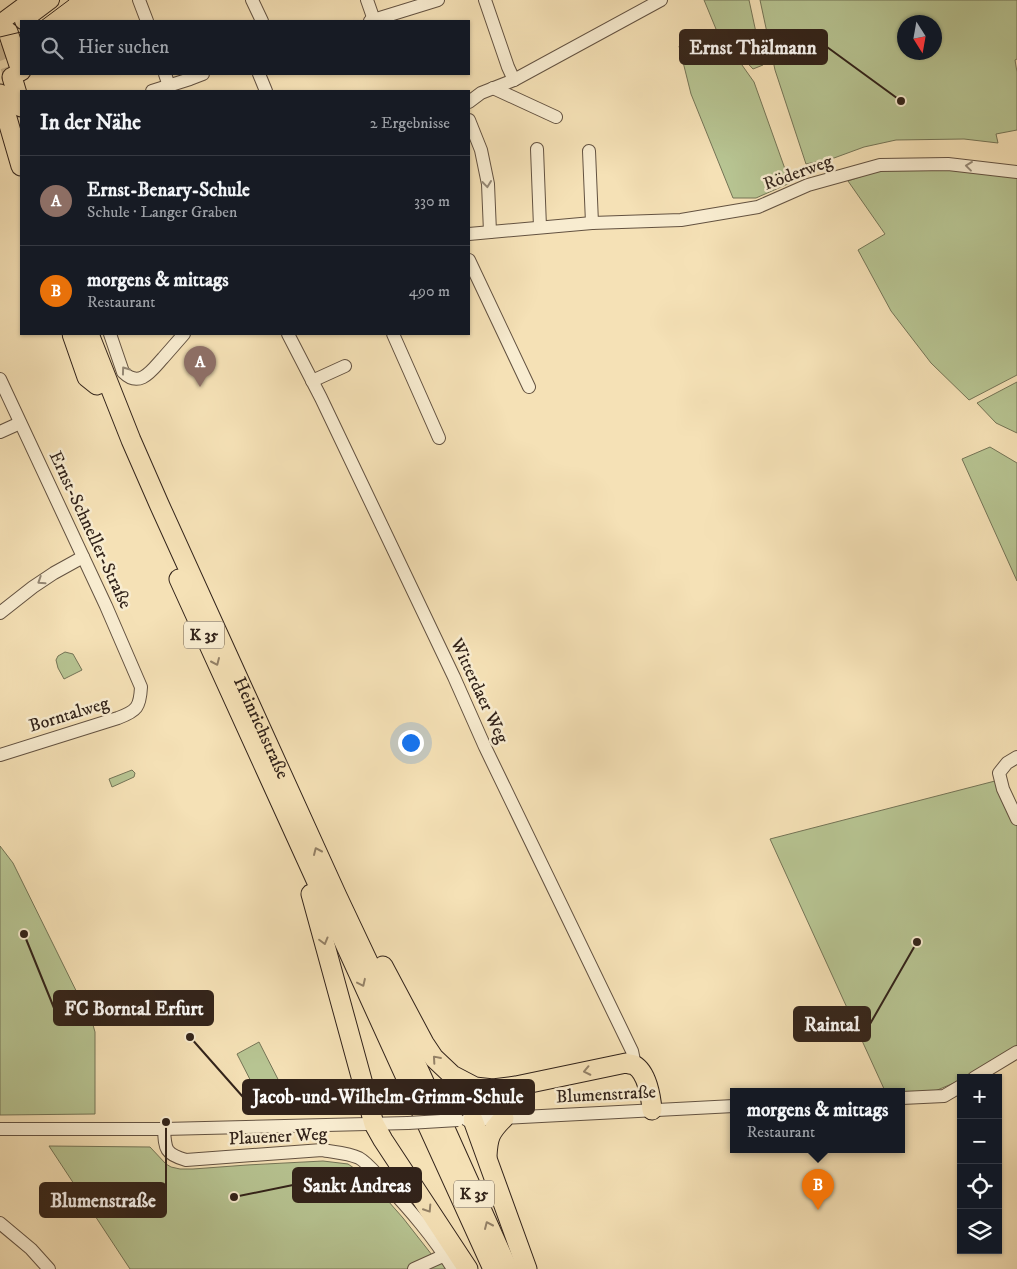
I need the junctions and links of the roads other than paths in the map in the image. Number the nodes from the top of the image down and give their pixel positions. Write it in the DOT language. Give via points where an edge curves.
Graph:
graph roads {
  1 [pos="31,0"];
  2 [pos="51,0"];
  3 [pos="139,0"];
  4 [pos="252,0"];
  5 [pos="367,0"];
  6 [pos="438,0"];
  7 [pos="485,0"];
  8 [pos="661,0"];
  9 [pos="147,20"];
  10 [pos="262,20"];
  11 [pos="372,20"];
  12 [pos="375,20"];
  13 [pos="8,24"];
  14 [pos="200,75"];
  15 [pos="259,75"];
  16 [pos="12,79"];
  17 [pos="167,80"];
  18 [pos="514,80"];
  19 [pos="493,88"];
  20 [pos="27,90"];
  21 [pos="153,90"];
  22 [pos="266,90"];
  23 [pos="470,101"];
  24 [pos="20,103"];
  25 [pos="556,117"];
  26 [pos="20,122"];
  27 [pos="470,122"];
  28 [pos="537,149"];
  29 [pos="589,151"];
  30 [pos="20,156"];
  31 [pos="1017,172"];
  32 [pos="592,223"];
  33 [pos="540,227"];
  34 [pos="490,232"];
  35 [pos="470,234"];
  36 [pos="470,262"];
  37 [pos="72,335"];
  38 [pos="81,335"];
  39 [pos="89,335"];
  40 [pos="96,335"];
  41 [pos="110,335"];
  42 [pos="183,335"];
  43 [pos="289,335"];
  44 [pos="393,335"];
  45 [pos="345,366"];
  46 [pos="0,379"];
  47 [pos="312,381"];
  48 [pos="102,383"];
  49 [pos="528,387"];
  50 [pos="20,423"];
  51 [pos="0,432"];
  52 [pos="439,438"];
  53 [pos="83,557"];
  54 [pos="0,613"];
  55 [pos="141,698"];
  56 [pos="1,754"];
  57 [pos="1017,757"];
  58 [pos="1017,819"];
  59 [pos="298,843"];
  60 [pos="337,896"];
  61 [pos="1017,1052"];
  62 [pos="635,1065"];
  63 [pos="981,1074"];
  64 [pos="957,1088"];
  65 [pos="905,1098"];
  66 [pos="730,1106"];
  67 [pos="652,1110"];
  68 [pos="504,1118"];
  69 [pos="441,1120"];
  70 [pos="374,1124"];
  71 [pos="0,1129"];
  72 [pos="164,1129"];
  73 [pos="487,1158"];
  74 [pos="0,1223"];
  75 [pos="445,1254"];
  76 [pos="49,1269"];
  77 [pos="414,1269"];
  78 [pos="453,1269"];
  79 [pos="468,1269"];
  80 [pos="493,1269"];
  81 [pos="508,1269"];
  82 [pos="527,1269"];
  1 -- 13 [label="main road"];
  2 -- 13 [label="main road"];
  3 -- 9 [label="street"];
  4 -- 10 [label="street"];
  5 -- 11 [label="street"];
  6 -- 12 [label="street"];
  7 -- 18 [label="street"];
  8 -- 18 [label="street"];
  13 -- 16 [label="highway"];
  14 -- 17 [label="street"];
  15 -- 22 [label="street"];
  16 -- 20 [label="highway"];
  16 -- 24 [label="highway"];
  16 -- 26 [label="highway"];
  16 -- 30 [label="highway"];
  17 -- 21 [label="street"];
  18 -- 19 [label="street"];
  19 -- 23 [label="street"];
  19 -- 25 [label="street"];
  27 -- 34 [label="street, one-way" via="481,150 488,184"];
  28 -- 33 [label="street"];
  29 -- 32 [label="street"];
  31 -- 32 [label="street, Röderweg, one-way" via="948,164 880,165 808,185 758,207 681,220"];
  32 -- 33 [label="street, Röderweg"];
  33 -- 34 [label="street, Röderweg"];
  34 -- 35 [label="street, Röderweg"];
  36 -- 49 [label="street"];
  37 -- 48 [label="highway, K 35" via="87,377"];
  38 -- 48 [label="highway, Heinrichstraße / K 35"];
  39 -- 48 [label="highway, Heinrichstraße / K 35"];
  40 -- 48 [label="highway, K 35"];
  42 -- 41 [label="street, one-way" via="150,374 133,379 123,372"];
  43 -- 47 [label="street, Witterdaer Weg"];
  44 -- 52 [label="street"];
  45 -- 47 [label="street"];
  46 -- 50 [label="street, Ernst-Schneller-Straße"];
  47 -- 62 [label="street, Witterdaer Weg" via="632,1051"];
  48 -- 59 [label="highway, Heinrichstraße / K 35, one-way" via="116,437"];
  60 -- 48 [label="highway, Heinrichstraße / K 35, one-way" via="131,440"];
  50 -- 51 [label="street"];
  50 -- 53 [label="street, Ernst-Schneller-Straße"];
  53 -- 54 [label="street, one-way" via="33,586"];
  53 -- 55 [label="street, Ernst-Schneller-Straße" via="139,680"];
  55 -- 56 [label="street, Borntalweg" via="130,714"];
  57 -- 58 [label="street" via="999,773"];
  59 -- 69 [label="highway, Heinrichstraße / K 35, one-way"];
  59 -- 70 [label="highway, one-way"];
  62 -- 60 [label="highway, one-way" via="626,1063 493,1089 475,1087 452,1075 424,1043 348,902"];
  60 -- 69 [label="highway, Heinrichstraße / K 35"];
  61 -- 63 [label="street"];
  62 -- 67 [label="highway" via="646,1082"];
  64 -- 65 [label="street" via="944,1096"];
  66 -- 67 [label="street, Blumenstraße"];
  67 -- 68 [label="street, Blumenstraße"];
  68 -- 69 [label="street, Blumenstraße"];
  68 -- 73 [label="highway" via="490,1136"];
  69 -- 70 [label="street, Blumenstraße"];
  69 -- 73 [label="highway"];
  69 -- 80 [label="highway, K 35"];
  81 -- 69 [label="highway, K 35, one-way"];
  70 -- 72 [label="street, Blumenstraße"];
  70 -- 79 [label="highway, one-way"];
  71 -- 72 [label="street, Blumenstraße"];
  72 -- 75 [label="street, Plauener Weg" via="168,1152 186,1160 322,1150 359,1158 412,1212"];
  73 -- 82 [label="highway"];
  74 -- 76 [label="street"];
  75 -- 77 [label="street"];
  75 -- 78 [label="street, Plauener Weg"];
}
